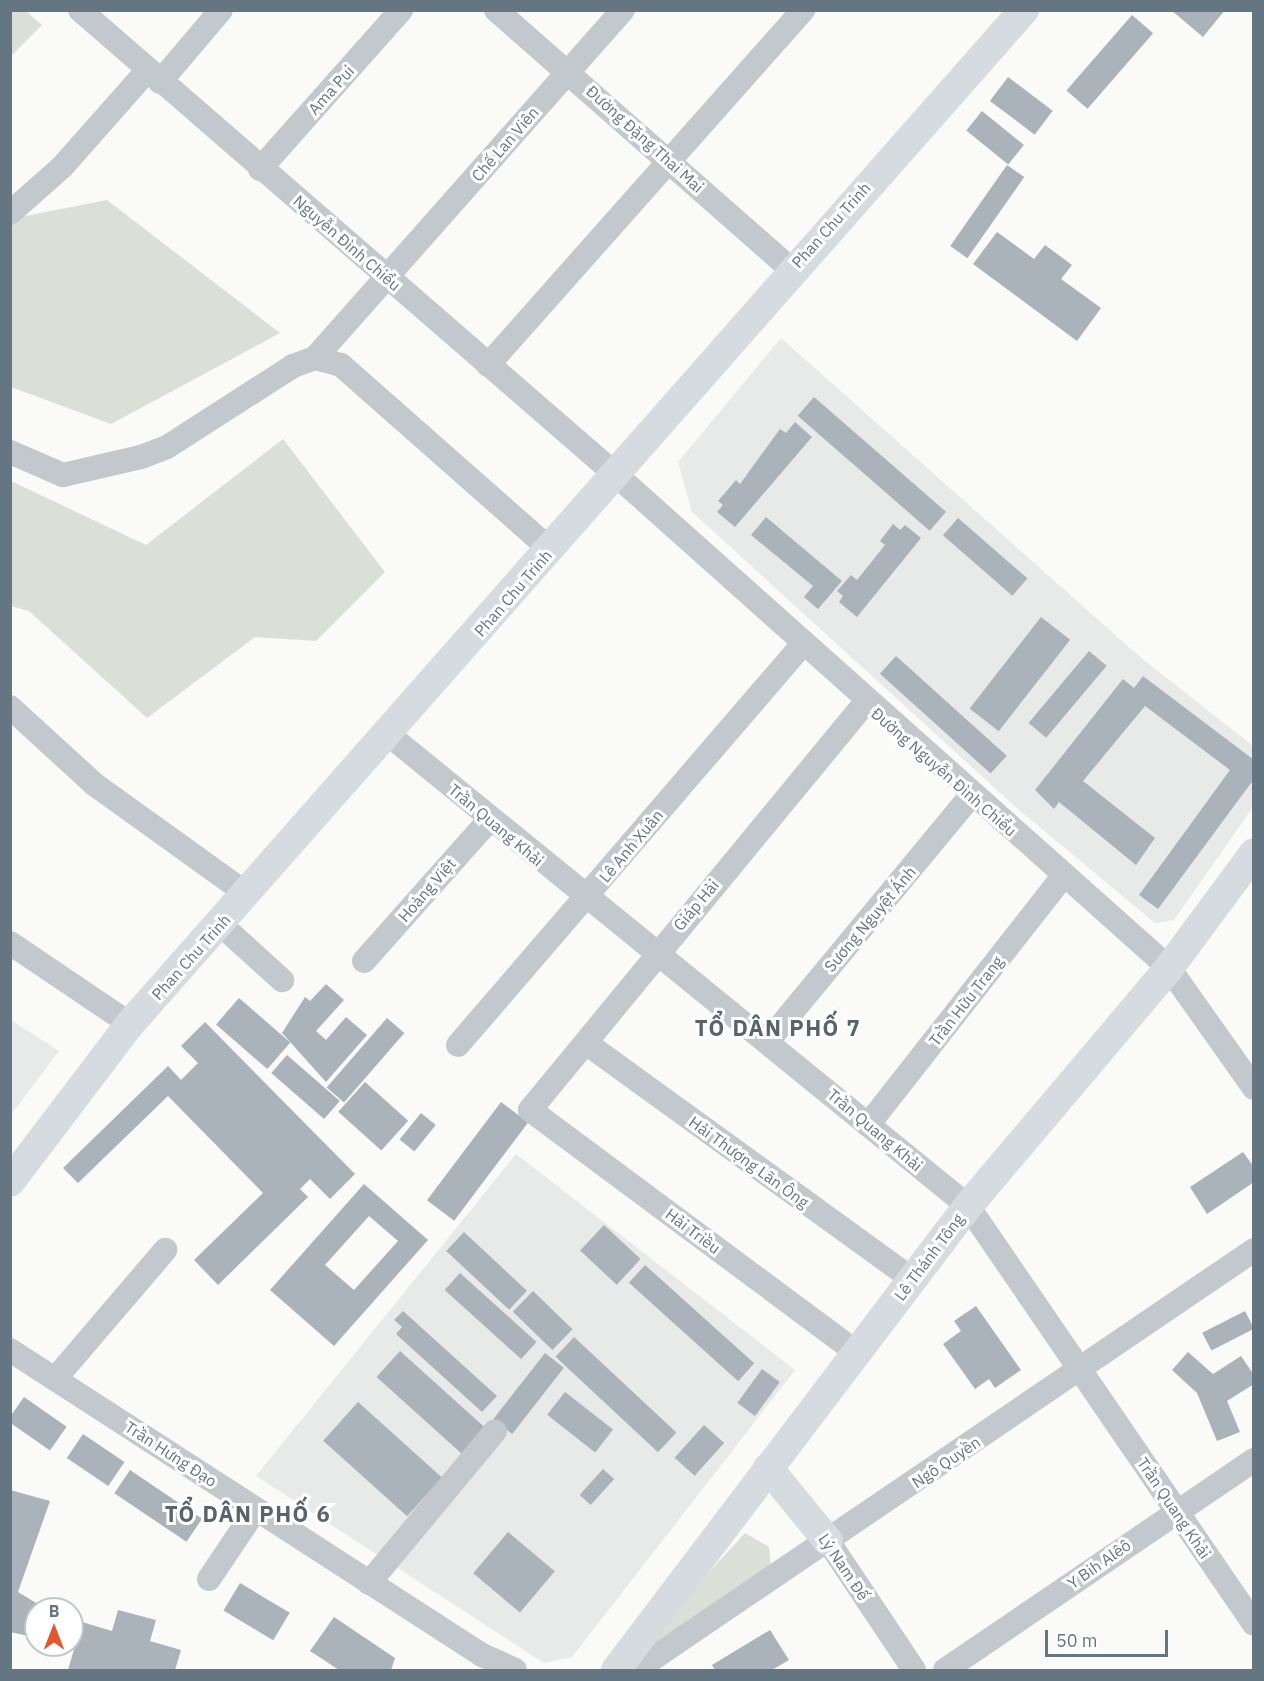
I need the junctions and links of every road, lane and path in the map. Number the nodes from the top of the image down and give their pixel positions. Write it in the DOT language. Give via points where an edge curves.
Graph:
graph roads {
  1 [pos="80,10"];
  2 [pos="221,10"];
  3 [pos="401,10"];
  4 [pos="496,10"];
  5 [pos="623,10"];
  6 [pos="802,10"];
  7 [pos="1024,10"];
  8 [pos="569,71"];
  9 [pos="154,77"];
  10 [pos="668,160"];
  11 [pos="260,169"];
  12 [pos="10,213"];
  13 [pos="791,269"];
  14 [pos="388,278"];
  15 [pos="315,358"];
  16 [pos="488,365"];
  17 [pos="10,452"];
  18 [pos="615,474"];
  19 [pos="551,550"];
  20 [pos="802,645"];
  21 [pos="865,703"];
  22 [pos="10,706"];
  23 [pos="389,735"];
  24 [pos="971,796"];
  25 [pos="489,820"];
  26 [pos="1254,853"];
  27 [pos="1063,876"];
  28 [pos="247,894"];
  29 [pos="586,900"];
  30 [pos="220,924"];
  31 [pos="10,943"];
  32 [pos="655,955"];
  33 [pos="364,961"];
  34 [pos="1168,968"];
  35 [pos="282,980"];
  36 [pos="130,1024"];
  37 [pos="768,1041"];
  38 [pos="586,1043"];
  39 [pos="458,1045"];
  40 [pos="1251,1078"];
  41 [pos="530,1110"];
  42 [pos="868,1125"];
  43 [pos="10,1182"];
  44 [pos="968,1206"];
  45 [pos="165,1250"];
  46 [pos="1254,1251"];
  47 [pos="913,1280"];
  48 [pos="10,1350"];
  49 [pos="856,1352"];
  50 [pos="1081,1372"];
  51 [pos="55,1379"];
  52 [pos="495,1431"];
  53 [pos="1254,1460"];
  54 [pos="768,1468"];
  55 [pos="256,1509"];
  56 [pos="1176,1511"];
  57 [pos="828,1541"];
  58 [pos="209,1579"];
  59 [pos="369,1583"];
  60 [pos="1254,1624"];
  61 [pos="489,1663"];
  62 [pos="515,1671"];
  63 [pos="616,1671"];
  64 [pos="636,1671"];
  65 [pos="914,1671"];
  66 [pos="945,1671"];
  1 -- 9 [label="street, Nguyễn Đình Chiểu"];
  2 -- 9 [label="street"];
  3 -- 11 [label="street, Ama Pui"];
  4 -- 8 [label="street, Đường Đặng Thai Mai"];
  5 -- 8 [label="street, Chế Lan Viên"];
  6 -- 10 [label="street"];
  7 -- 13 [label="main road, Phan Chu Trinh"];
  8 -- 10 [label="street, Đường Đặng Thai Mai"];
  8 -- 14 [label="street, Chế Lan Viên"];
  9 -- 11 [label="street, Nguyễn Đình Chiểu"];
  9 -- 12 [label="street"];
  10 -- 13 [label="street, Đường Đặng Thai Mai"];
  10 -- 16 [label="street"];
  11 -- 14 [label="street, Nguyễn Đình Chiểu"];
  13 -- 18 [label="main road, Phan Chu Trinh"];
  14 -- 15 [label="street, Chế Lan Viên"];
  14 -- 16 [label="street, Nguyễn Đình Chiểu"];
  15 -- 17 [label="street" via="293,366 167,447 141,457 63,475"];
  15 -- 19 [label="street" via="341,365"];
  16 -- 18 [label="street, Nguyễn Đình Chiểu"];
  18 -- 19 [label="main road, Phan Chu Trinh"];
  18 -- 20 [label="street, Đường Nguyễn Đình Chiểu"];
  19 -- 23 [label="main road, Phan Chu Trinh"];
  20 -- 21 [label="street, Đường Nguyễn Đình Chiểu"];
  20 -- 29 [label="street, Lê Anh Xuân"];
  21 -- 24 [label="street, Đường Nguyễn Đình Chiểu"];
  21 -- 32 [label="street, Giáp Hải"];
  22 -- 28 [label="street" via="94,783"];
  23 -- 25 [label="street, Trần Quang Khải"];
  23 -- 28 [label="main road, Phan Chu Trinh"];
  24 -- 27 [label="street, Đường Nguyễn Đình Chiểu"];
  24 -- 37 [label="street, Sương Nguyệt Ánh"];
  25 -- 29 [label="street, Trần Quang Khải"];
  25 -- 33 [label="street, Hoàng Việt"];
  26 -- 34 [label="main road, Lê Thánh Tông"];
  27 -- 34 [label="street, Đường Nguyễn Đình Chiểu"];
  27 -- 42 [label="street, Trần Hữu Trang"];
  28 -- 30 [label="main road, Phan Chu Trinh"];
  29 -- 32 [label="street, Trần Quang Khải"];
  29 -- 39 [label="street, Lê Anh Xuân"];
  30 -- 35 [label="street"];
  30 -- 36 [label="main road, Phan Chu Trinh"];
  31 -- 36 [label="street"];
  32 -- 37 [label="street, Trần Quang Khải"];
  32 -- 38 [label="street, Giáp Hải"];
  34 -- 40 [label="street, Đường Nguyễn Đình Chiểu"];
  34 -- 44 [label="main road, Lê Thánh Tông"];
  36 -- 43 [label="main road, Phan Chu Trinh"];
  37 -- 42 [label="street, Trần Quang Khải"];
  38 -- 41 [label="street, Giáp Hải"];
  38 -- 47 [label="street, Hải Thượng Lãn Ông"];
  41 -- 49 [label="street, Hải Triều"];
  42 -- 44 [label="street, Trần Quang Khải"];
  44 -- 47 [label="main road, Lê Thánh Tông"];
  44 -- 50 [label="street, Trần Quang Khải"];
  45 -- 51 [label="street"];
  46 -- 50 [label="street, Ngô Quyền"];
  47 -- 49 [label="main road, Lê Thánh Tông"];
  48 -- 51 [label="street, Trần Hưng Đạo"];
  49 -- 54 [label="main road, Lê Thánh Tông"];
  50 -- 56 [label="street, Trần Quang Khải"];
  50 -- 57 [label="street, Ngô Quyền"];
  51 -- 55 [label="street, Trần Hưng Đạo"];
  52 -- 59 [label="street"];
  53 -- 56 [label="street, Y Bih Alêô"];
  54 -- 57 [label="main road, Lý Nam Đế"];
  54 -- 63 [label="main road, Lê Thánh Tông"];
  55 -- 58 [label="street"];
  55 -- 59 [label="street, Trần Hưng Đạo"];
  56 -- 60 [label="street, Trần Quang Khải"];
  56 -- 66 [label="street, Y Bih Alêô"];
  57 -- 64 [label="street, Ngô Quyền"];
  57 -- 65 [label="street, Lý Nam Đế"];
  59 -- 61 [label="street, Trần Hưng Đạo"];
  61 -- 62 [label="street, Trần Hưng Đạo"];
}
